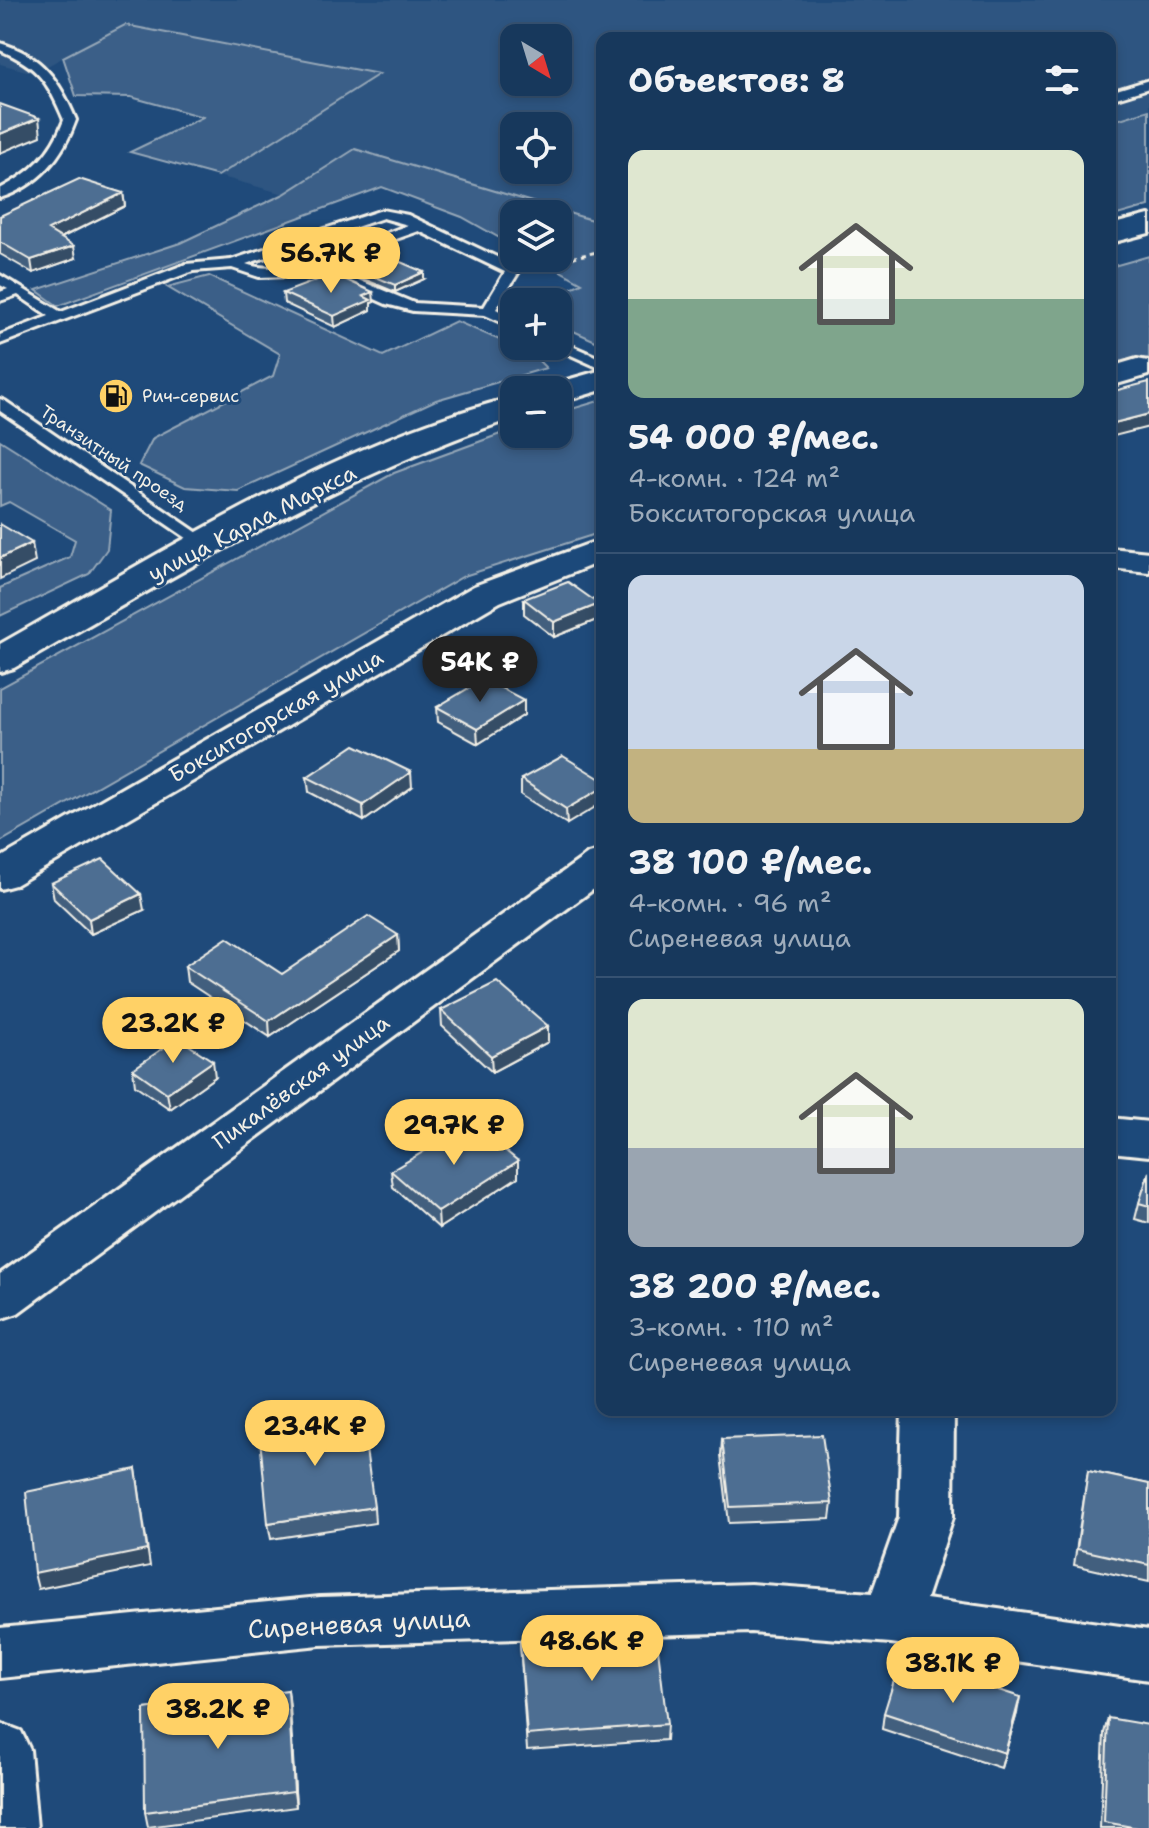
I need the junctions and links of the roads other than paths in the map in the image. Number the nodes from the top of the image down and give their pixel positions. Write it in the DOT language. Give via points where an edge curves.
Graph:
graph roads {
  1 [pos="0,46"];
  2 [pos="1149,84"];
  3 [pos="1116,94"];
  4 [pos="0,194"];
  5 [pos="1149,224"];
  6 [pos="419,226"];
  7 [pos="1116,232"];
  8 [pos="233,264"];
  9 [pos="310,265"];
  10 [pos="0,279"];
  11 [pos="19,290"];
  12 [pos="0,297"];
  13 [pos="488,311"];
  14 [pos="59,317"];
  15 [pos="500,317"];
  16 [pos="0,340"];
  17 [pos="572,351"];
  18 [pos="596,362"];
  19 [pos="596,382"];
  20 [pos="572,389"];
  21 [pos="0,404"];
  22 [pos="500,411"];
  23 [pos="206,544"];
  24 [pos="596,551"];
  25 [pos="1116,559"];
  26 [pos="1149,562"];
  27 [pos="0,660"];
  28 [pos="596,867"];
  29 [pos="0,876"];
  30 [pos="1116,1136"];
  31 [pos="1149,1139"];
  32 [pos="0,1300"];
  33 [pos="928,1416"];
  34 [pos="891,1619"];
  35 [pos="0,1653"];
  36 [pos="1149,1655"];
  37 [pos="0,1750"];
  38 [pos="7,1828"];
  1 -- 4 [label="lane" via="52,76 70,120 62,146 33,177"];
  2 -- 3 [label="lane"];
  5 -- 7 [label="main road"];
  6 -- 8 [label="lane" via="394,215 367,217"];
  6 -- 9 [label="lane"];
  6 -- 13 [label="lane" via="513,270"];
  8 -- 9 [label="lane" via="274,275"];
  8 -- 14 [label="lane" via="191,267"];
  9 -- 13 [label="lane" via="413,307"];
  10 -- 11 [label="lane"];
  11 -- 12 [label="lane"];
  11 -- 14 [label="lane"];
  13 -- 15 [label="lane"];
  14 -- 16 [label="lane"];
  17 -- 18 [label="lane"];
  19 -- 20 [label="main road"];
  21 -- 23 [label="lane, Транзитный проезд"];
  22 -- 23 [label="main road, улица Карла Маркса" via="300,494"];
  23 -- 27 [label="main road, улица Карла Маркса"];
  24 -- 29 [label="street, Бокситогорская улица" via="487,594"];
  25 -- 26 [label="street"];
  28 -- 32 [label="street, Пикалёвская улица"];
  30 -- 31 [label="street"];
  33 -- 34 [label="street" via="926,1517"];
  34 -- 35 [label="street, Сиреневая улица" via="751,1608 320,1621"];
  34 -- 36 [label="street, Сиреневая улица"];
  37 -- 38 [label="street"];
}
